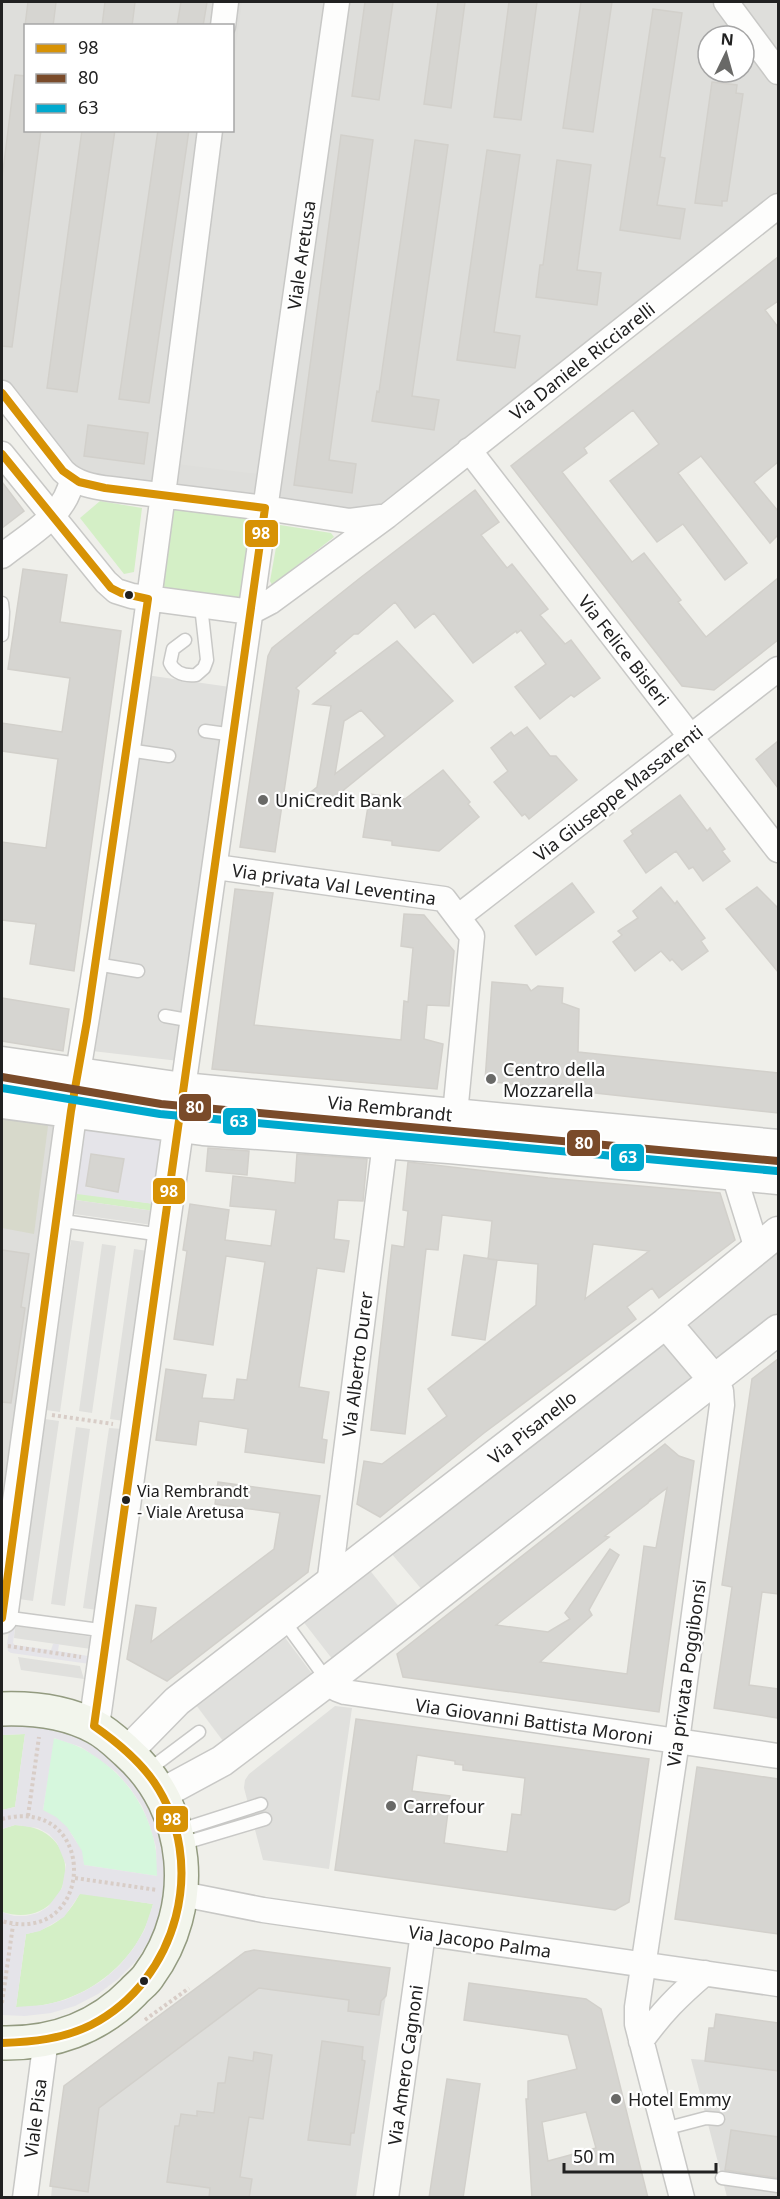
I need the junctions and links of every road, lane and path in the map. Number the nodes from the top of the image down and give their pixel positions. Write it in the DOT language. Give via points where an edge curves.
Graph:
graph roads {
  1 [pos="226,2"];
  2 [pos="337,2"];
  3 [pos="726,2"];
  4 [pos="223,24"];
  5 [pos="778,72"];
  6 [pos="210,132"];
  7 [pos="778,206"];
  8 [pos="2,393"];
  9 [pos="469,450"];
  10 [pos="2,454"];
  11 [pos="72,478"];
  12 [pos="163,495"];
  13 [pos="265,508"];
  14 [pos="53,516"];
  15 [pos="387,516"];
  16 [pos="2,556"];
  17 [pos="148,600"];
  18 [pos="2,603"];
  19 [pos="201,606"];
  20 [pos="251,612"];
  21 [pos="2,635"];
  22 [pos="185,640"];
  23 [pos="778,669"];
  24 [pos="206,731"];
  25 [pos="234,735"];
  26 [pos="691,737"];
  27 [pos="128,750"];
  28 [pos="169,756"];
  29 [pos="778,850"];
  30 [pos="216,867"];
  31 [pos="458,917"];
  32 [pos="96,964"];
  33 [pos="138,970"];
  34 [pos="165,1016"];
  35 [pos="193,1020"];
  36 [pos="2,1062"];
  37 [pos="2,1077"];
  38 [pos="74,1091"];
  39 [pos="2,1103"];
  40 [pos="181,1107"];
  41 [pos="455,1114"];
  42 [pos="385,1143"];
  43 [pos="778,1145"];
  44 [pos="778,1161"];
  45 [pos="734,1175"];
  46 [pos="778,1179"];
  47 [pos="56,1220"];
  48 [pos="163,1236"];
  49 [pos="768,1240"];
  50 [pos="666,1323"];
  51 [pos="778,1330"];
  52 [pos="715,1381"];
  53 [pos="43,1414"];
  54 [pos="118,1425"];
  55 [pos="11,1480"];
  56 [pos="329,1585"];
  57 [pos="284,1621"];
  58 [pos="4,1627"];
  59 [pos="108,1632"];
  60 [pos="84,1657"];
  61 [pos="328,1681"];
  62 [pos="2,1709"];
  63 [pos="94,1726"];
  64 [pos="40,1731"];
  65 [pos="199,1732"];
  66 [pos="677,1741"];
  67 [pos="778,1755"];
  68 [pos="145,1773"];
  69 [pos="261,1804"];
  70 [pos="28,1816"];
  71 [pos="2,1819"];
  72 [pos="265,1819"];
  73 [pos="178,1838"];
  74 [pos="75,1878"];
  75 [pos="171,1892"];
  76 [pos="2,1922"];
  77 [pos="13,1925"];
  78 [pos="423,1933"];
  79 [pos="644,1965"];
  80 [pos="705,1973"];
  81 [pos="778,1984"];
  82 [pos="189,1988"];
  83 [pos="2,2003"];
  84 [pos="140,2024"];
  85 [pos="46,2040"];
  86 [pos="641,2041"];
  87 [pos="2,2043"];
  88 [pos="718,2119"];
  89 [pos="664,2129"];
  90 [pos="722,2178"];
  91 [pos="778,2186"];
  92 [pos="25,2198"];
  93 [pos="386,2198"];
  94 [pos="682,2198"];
  1 -- 4 [label="street"];
  2 -- 13 [label="street, Viale Aretusa"];
  3 -- 5 [label="street"];
  6 -- 12 [label="street"];
  7 -- 9 [label="street, Via Daniele Ricciarelli"];
  8 -- 11 [label="street"];
  9 -- 15 [label="street, Via Daniele Ricciarelli"];
  9 -- 26 [label="street, Via Felice Bisleri"];
  10 -- 14 [label="street"];
  11 -- 12 [label="street" via="102,488"];
  11 -- 14 [label="street" via="67,498"];
  12 -- 13 [label="street"];
  12 -- 17 [label="street"];
  13 -- 15 [label="street, Via Daniele Ricciarelli" via="350,521"];
  13 -- 20 [label="street, Viale Aretusa"];
  14 -- 16 [label="street"];
  14 -- 17 [label="street" via="111,588"];
  15 -- 20 [label="street, Via Daniele Ricciarelli"];
  17 -- 19 [label="street"];
  17 -- 27 [label="street"];
  18 -- 21 [label="lane"];
  19 -- 20 [label="street"];
  19 -- 22 [label="lane" via="207,660 196,675 175,671 170,663 173,649"];
  20 -- 25 [label="street, Viale Aretusa"];
  23 -- 26 [label="street, Via Giuseppe Massarenti"];
  24 -- 25 [label="lane"];
  25 -- 30 [label="street, Viale Aretusa"];
  26 -- 29 [label="street, Via Felice Bisleri"];
  26 -- 31 [label="street, Via Giuseppe Massarenti"];
  27 -- 28 [label="lane"];
  27 -- 32 [label="street"];
  30 -- 31 [label="street, Via privata Val Leventina" via="444,899"];
  30 -- 35 [label="street, Viale Aretusa"];
  31 -- 41 [label="street, Via privata Val Leventina" via="471,936"];
  32 -- 33 [label="lane"];
  32 -- 38 [label="street"];
  34 -- 35 [label="lane"];
  35 -- 40 [label="street, Viale Aretusa"];
  36 -- 38 [label="street, Via Rembrandt"];
  37 -- 38 [label="lane, Via Rembrandt"];
  38 -- 39 [label="street, Via Rembrandt"];
  38 -- 40 [label="street, Via Rembrandt"];
  38 -- 40 [label="street, Via Rembrandt"];
  38 -- 47 [label="street"];
  40 -- 41 [label="street, Via Rembrandt"];
  40 -- 42 [label="street, Via Rembrandt"];
  40 -- 44 [label="lane, Via Rembrandt"];
  40 -- 48 [label="street, Viale Aretusa"];
  41 -- 43 [label="street, Via Rembrandt"];
  42 -- 45 [label="street, Via Rembrandt"];
  42 -- 56 [label="street, Via Alberto Durer"];
  45 -- 46 [label="street, Via Rembrandt"];
  45 -- 49 [label="street"];
  47 -- 48 [label="lane"];
  47 -- 55 [label="street"];
  48 -- 59 [label="street, Viale Aretusa"];
  49 -- 50 [label="street, Via Pisanello"];
  50 -- 52 [label="street"];
  50 -- 56 [label="street, Via Pisanello"];
  51 -- 52 [label="street"];
  52 -- 61 [label="street"];
  52 -- 66 [label="street, Via privata Poggibonsi" via="722,1405"];
  53 -- 54 [label="path"];
  55 -- 58 [label="street"];
  56 -- 57 [label="street, Via Pisanello"];
  57 -- 61 [label="lane"];
  57 -- 68 [label="street, Via Pisanello" via="177,1701"];
  58 -- 59 [label="lane"];
  58 -- 60 [label="path"];
  59 -- 63 [label="street, Viale Aretusa"];
  61 -- 66 [label="street, Via Giovanni Battista Moroni" via="345,1692"];
  61 -- 68 [label="street" via="222,1761"];
  62 -- 63 [label="main road" via="43,1711"];
  63 -- 68 [label="main road"];
  64 -- 70 [label="path"];
  65 -- 68 [label="lane"];
  66 -- 67 [label="street, Via Giovanni Battista Moroni"];
  66 -- 79 [label="street, Via privata Poggibonsi"];
  68 -- 73 [label="main road"];
  69 -- 73 [label="lane"];
  70 -- 71 [label="path"];
  70 -- 74 [label="path" via="54,1827 64,1838 75,1864"];
  72 -- 73 [label="lane"];
  73 -- 75 [label="main road" via="182,1870"];
  74 -- 75 [label="path"];
  74 -- 77 [label="path" via="67,1898 53,1914 41,1921"];
  75 -- 78 [label="street, Via Jacopo Palma"];
  75 -- 85 [label="main road" via="176,1921 160,1959 146,1979 103,2018"];
  76 -- 77 [label="path"];
  77 -- 83 [label="path"];
  78 -- 79 [label="street, Via Jacopo Palma"];
  78 -- 93 [label="street, Via Amero Cagnoni"];
  79 -- 80 [label="street, Via Jacopo Palma"];
  79 -- 86 [label="street, Via privata Poggibonsi" via="637,2007"];
  80 -- 81 [label="street, Via Jacopo Palma"];
  80 -- 86 [label="street" via="673,2000"];
  82 -- 84 [label="path"];
  85 -- 87 [label="main road"];
  85 -- 92 [label="street, Viale Pisa"];
  86 -- 89 [label="street, Via privata Poggibonsi"];
  88 -- 89 [label="lane" via="706,2118"];
  89 -- 94 [label="street, Via privata Poggibonsi"];
  90 -- 91 [label="lane"];
}
